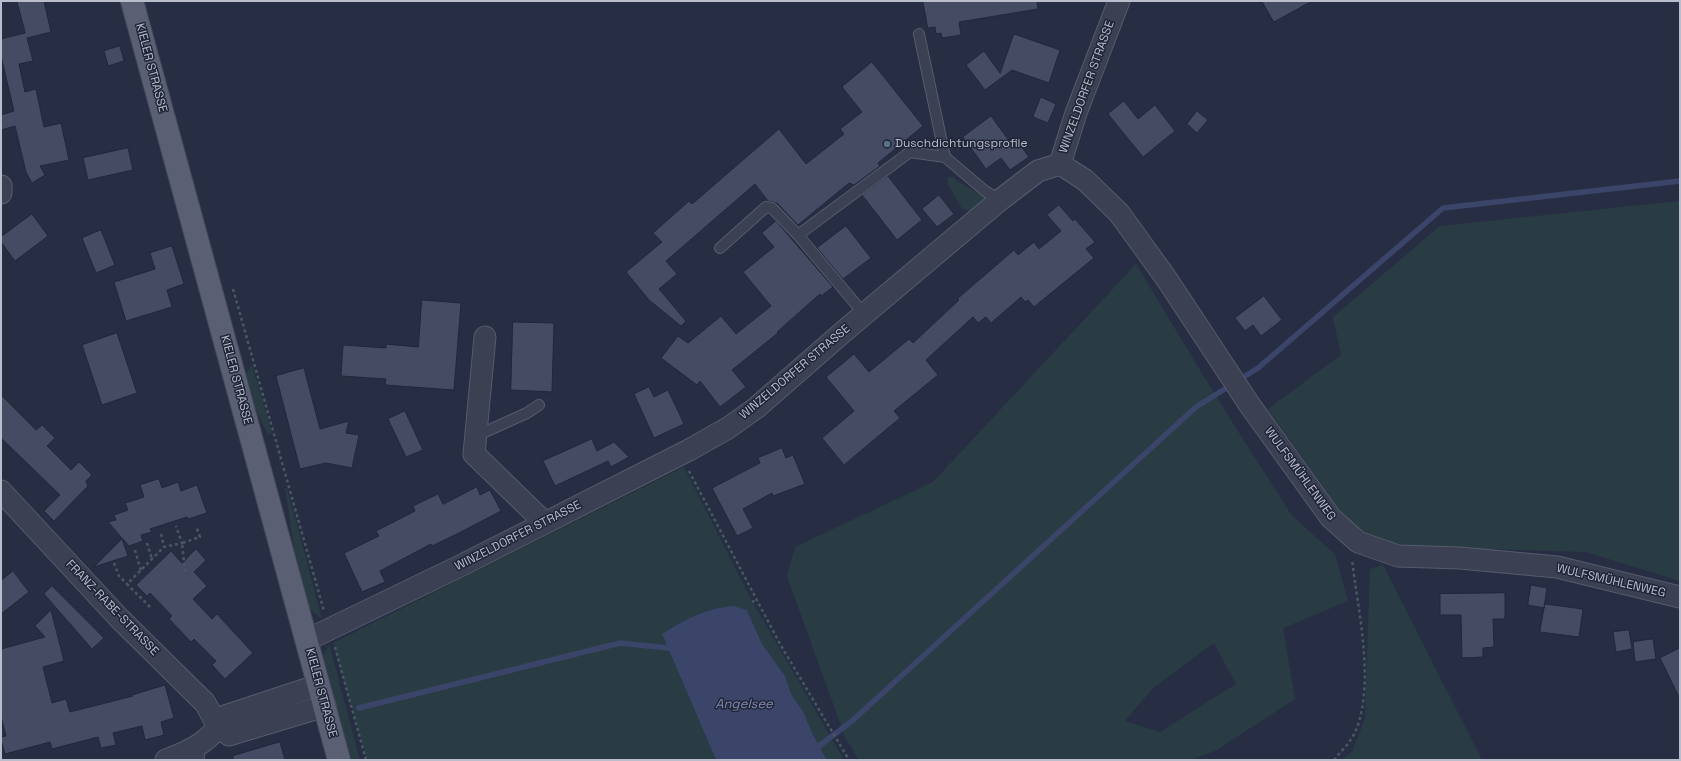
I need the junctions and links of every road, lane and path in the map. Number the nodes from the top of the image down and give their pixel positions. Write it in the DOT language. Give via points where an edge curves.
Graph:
graph roads {
  1 [pos="132,1"];
  2 [pos="1119,1"];
  3 [pos="919,34"];
  4 [pos="945,157"];
  5 [pos="1060,164"];
  6 [pos="1,186"];
  7 [pos="1,193"];
  8 [pos="1000,200"];
  9 [pos="799,236"];
  10 [pos="720,248"];
  11 [pos="231,281"];
  12 [pos="864,314"];
  13 [pos="485,338"];
  14 [pos="539,405"];
  15 [pos="476,436"];
  16 [pos="680,454"];
  17 [pos="1,491"];
  18 [pos="544,522"];
  19 [pos="176,526"];
  20 [pos="196,526"];
  21 [pos="161,534"];
  22 [pos="1358,542"];
  23 [pos="147,543"];
  24 [pos="182,543"];
  25 [pos="164,547"];
  26 [pos="135,550"];
  27 [pos="152,559"];
  28 [pos="114,563"];
  29 [pos="141,571"];
  30 [pos="185,572"];
  31 [pos="127,584"];
  32 [pos="1680,597"];
  33 [pos="757,599"];
  34 [pos="752,602"];
  35 [pos="150,607"];
  36 [pos="330,630"];
  37 [pos="306,640"];
  38 [pos="319,685"];
  39 [pos="325,706"];
  40 [pos="219,728"];
  41 [pos="198,754"];
  42 [pos="166,760"];
  43 [pos="340,760"];
  44 [pos="366,760"];
  45 [pos="849,760"];
  46 [pos="1334,760"];
  1 -- 37 [label="main road, KIELER STRASSE"];
  2 -- 5 [label="street, WINZELDORFER STRASSE"];
  3 -- 4 [label="lane"];
  4 -- 8 [label="lane" via="985,191"];
  4 -- 9 [label="lane" via="910,152"];
  5 -- 8 [label="street, WINZELDORFER STRASSE" via="1038,172"];
  5 -- 22 [label="street, WULFSMÜHLENWEG" via="1086,180 1119,213 1166,278 1249,404 1331,518"];
  6 -- 7 [label="street"];
  8 -- 12 [label="street, WINZELDORFER STRASSE"];
  9 -- 10 [label="lane" via="772,208 766,207"];
  9 -- 12 [label="lane"];
  11 -- 36 [label="path"];
  12 -- 16 [label="street, WINZELDORFER STRASSE" via="756,408 728,428"];
  13 -- 15 [label="street"];
  14 -- 15 [label="lane"];
  15 -- 18 [label="street" via="474,454"];
  16 -- 18 [label="street, WINZELDORFER STRASSE"];
  16 -- 33 [label="path"];
  17 -- 40 [label="street, FRANZ-RABE-STRASSE" via="119,618 205,703"];
  18 -- 36 [label="street, WINZELDORFER STRASSE"];
  19 -- 24 [label="path"];
  20 -- 24 [label="path" via="200,538"];
  21 -- 25 [label="path"];
  22 -- 32 [label="street, WULFSMÜHLENWEG" via="1398,556 1460,558 1557,567"];
  22 -- 46 [label="path" via="1352,559 1364,656 1364,698 1356,732"];
  23 -- 27 [label="path"];
  24 -- 25 [label="path"];
  24 -- 30 [label="path"];
  25 -- 27 [label="path"];
  26 -- 29 [label="path"];
  27 -- 29 [label="path"];
  28 -- 31 [label="path" via="119,576"];
  29 -- 31 [label="path"];
  31 -- 35 [label="path"];
  33 -- 34 [label="path"];
  33 -- 45 [label="path" via="780,644"];
  36 -- 37 [label="street, WINZELDORFER STRASSE"];
  36 -- 44 [label="path"];
  37 -- 38 [label="main road, KIELER STRASSE"];
  38 -- 39 [label="main road, KIELER STRASSE"];
  38 -- 40 [label="street" via="225,716"];
  39 -- 40 [label="street" via="229,735"];
  39 -- 43 [label="main road, KIELER STRASSE"];
  40 -- 41 [label="street"];
  41 -- 42 [label="street"];
}
